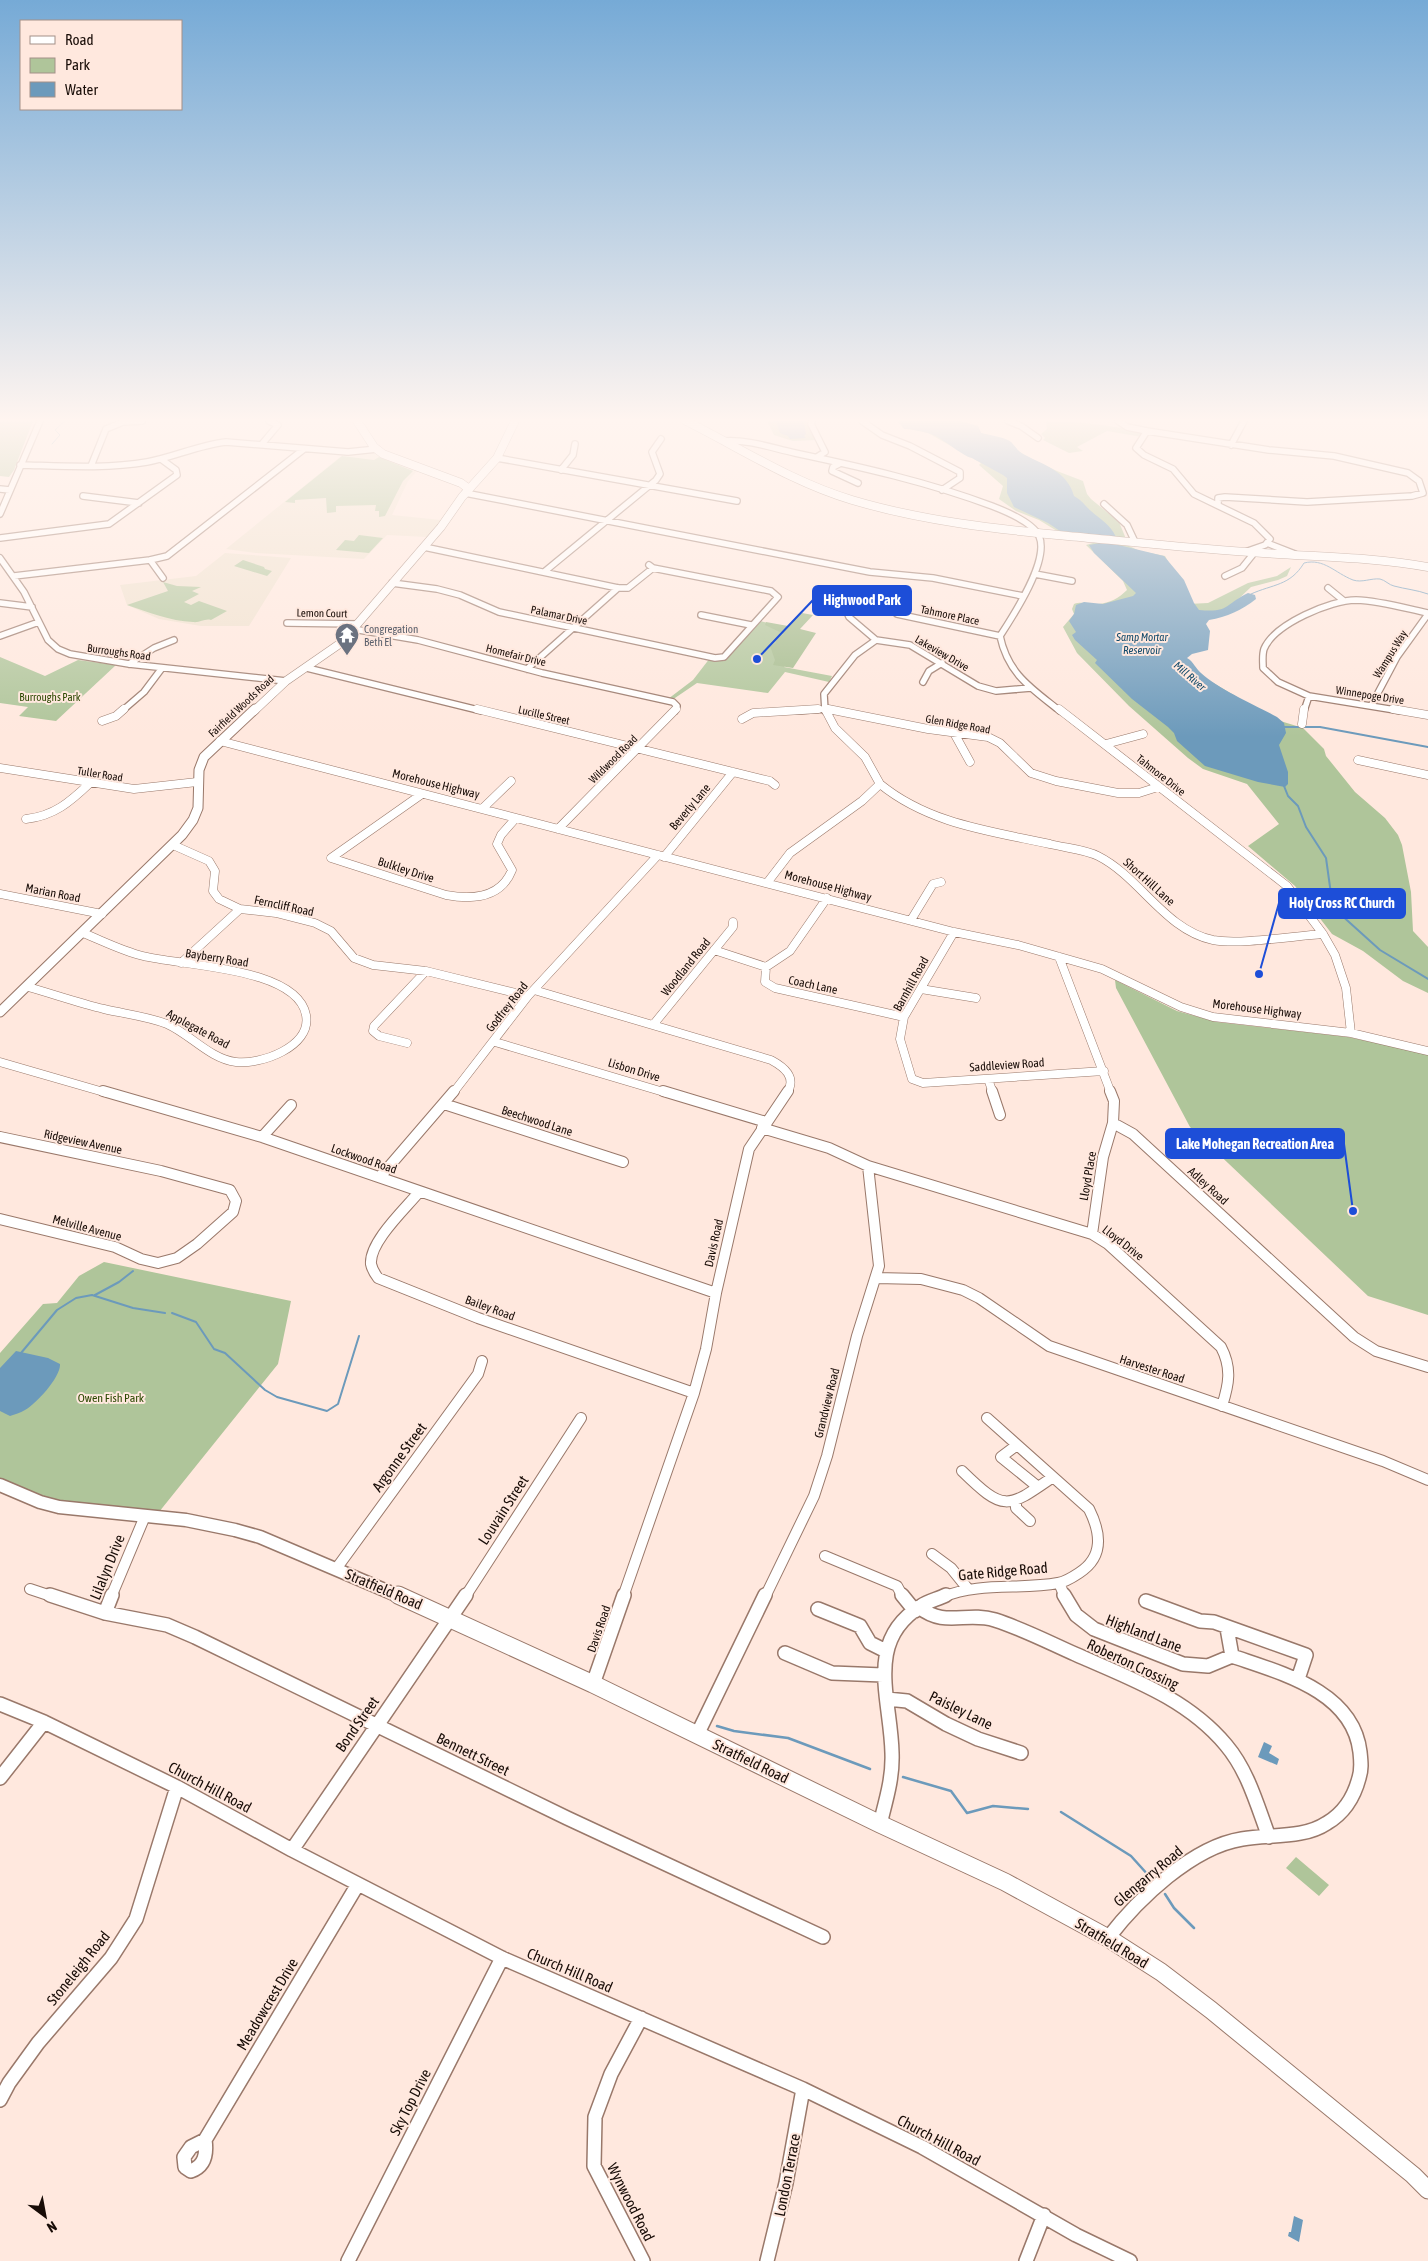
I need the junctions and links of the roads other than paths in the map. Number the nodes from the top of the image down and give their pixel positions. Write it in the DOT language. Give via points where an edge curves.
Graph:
graph roads {
  1 [pos="96,527"];
  2 [pos="206,527"];
  3 [pos="440,527"];
  4 [pos="599,527"];
  5 [pos="635,527"];
  6 [pos="980,527"];
  7 [pos="1032,527"];
  8 [pos="1129,527"];
  9 [pos="1258,527"];
  10 [pos="1038,533"];
  11 [pos="0,538"];
  12 [pos="1135,542"];
  13 [pos="1267,543"];
  14 [pos="424,547"];
  15 [pos="1245,552"];
  16 [pos="1254,553"];
  17 [pos="1295,554"];
  18 [pos="0,558"];
  19 [pos="150,560"];
  20 [pos="1428,567"];
  21 [pos="544,572"];
  22 [pos="1035,574"];
  23 [pos="14,576"];
  24 [pos="1225,576"];
  25 [pos="164,578"];
  26 [pos="1072,581"];
  27 [pos="392,583"];
  28 [pos="618,588"];
  29 [pos="1328,588"];
  30 [pos="1023,596"];
  31 [pos="1344,601"];
  32 [pos="0,603"];
  33 [pos="32,607"];
  34 [pos="846,610"];
  35 [pos="896,614"];
  36 [pos="1428,614"];
  37 [pos="701,615"];
  38 [pos="39,622"];
  39 [pos="287,623"];
  40 [pos="751,625"];
  41 [pos="356,627"];
  42 [pos="574,628"];
  43 [pos="0,636"];
  44 [pos="1000,636"];
  45 [pos="174,640"];
  46 [pos="876,640"];
  47 [pos="129,664"];
  48 [pos="942,664"];
  49 [pos="162,668"];
  50 [pos="307,668"];
  51 [pos="528,669"];
  52 [pos="286,681"];
  53 [pos="923,682"];
  54 [pos="1031,688"];
  55 [pos="1309,696"];
  56 [pos="673,702"];
  57 [pos="1371,706"];
  58 [pos="826,709"];
  59 [pos="1428,715"];
  60 [pos="742,719"];
  61 [pos="102,721"];
  62 [pos="1302,724"];
  63 [pos="954,733"];
  64 [pos="1143,734"];
  65 [pos="220,741"];
  66 [pos="1106,744"];
  67 [pos="638,748"];
  68 [pos="1358,760"];
  69 [pos="970,762"];
  70 [pos="0,768"];
  71 [pos="733,772"];
  72 [pos="1428,775"];
  73 [pos="511,781"];
  74 [pos="90,782"];
  75 [pos="197,782"];
  76 [pos="775,784"];
  77 [pos="880,784"];
  78 [pos="1158,787"];
  79 [pos="422,794"];
  80 [pos="482,809"];
  81 [pos="26,819"];
  82 [pos="515,819"];
  83 [pos="558,829"];
  84 [pos="174,845"];
  85 [pos="661,856"];
  86 [pos="941,882"];
  87 [pos="767,883"];
  88 [pos="0,894"];
  89 [pos="827,898"];
  90 [pos="240,909"];
  91 [pos="102,914"];
  92 [pos="911,920"];
  93 [pos="733,922"];
  94 [pos="954,932"];
  95 [pos="82,933"];
  96 [pos="1322,934"];
  97 [pos="714,950"];
  98 [pos="1059,957"];
  99 [pos="181,963"];
  100 [pos="766,967"];
  101 [pos="426,971"];
  102 [pos="28,987"];
  103 [pos="921,989"];
  104 [pos="531,993"];
  105 [pos="976,998"];
  106 [pos="0,1012"];
  107 [pos="904,1017"];
  108 [pos="653,1025"];
  109 [pos="1351,1033"];
  110 [pos="297,1042"];
  111 [pos="495,1042"];
  112 [pos="407,1043"];
  113 [pos="1428,1051"];
  114 [pos="0,1062"];
  115 [pos="1104,1071"];
  116 [pos="912,1079"];
  117 [pos="988,1079"];
  118 [pos="444,1104"];
  119 [pos="291,1105"];
  120 [pos="1000,1115"];
  121 [pos="1113,1123"];
  122 [pos="764,1125"];
  123 [pos="0,1136"];
  124 [pos="262,1137"];
  125 [pos="623,1162"];
  126 [pos="868,1166"];
  127 [pos="161,1171"];
  128 [pos="380,1178"];
  129 [pos="419,1192"];
  130 [pos="0,1219"];
  131 [pos="1092,1234"];
  132 [pos="876,1278"];
  133 [pos="716,1293"];
  134 [pos="482,1361"];
  135 [pos="1428,1367"];
  136 [pos="694,1394"];
  137 [pos="1222,1406"];
  138 [pos="580,1418"];
  139 [pos="987,1418"];
  140 [pos="1017,1445"];
  141 [pos="962,1471"];
  142 [pos="1053,1477"];
  143 [pos="1428,1480"];
  144 [pos="0,1485"];
  145 [pos="1038,1487"];
  146 [pos="1016,1501"];
  147 [pos="145,1516"];
  148 [pos="1030,1520"];
  149 [pos="932,1554"];
  150 [pos="824,1556"];
  151 [pos="336,1569"];
  152 [pos="1059,1583"];
  153 [pos="30,1589"];
  154 [pos="968,1589"];
  155 [pos="1146,1601"];
  156 [pos="818,1609"];
  157 [pos="917,1609"];
  158 [pos="105,1614"];
  159 [pos="451,1618"];
  160 [pos="1227,1628"];
  161 [pos="886,1651"];
  162 [pos="785,1653"];
  163 [pos="1232,1656"];
  164 [pos="883,1675"];
  165 [pos="1298,1679"];
  166 [pos="593,1684"];
  167 [pos="887,1699"];
  168 [pos="0,1704"];
  169 [pos="44,1722"];
  170 [pos="377,1725"];
  171 [pos="697,1735"];
  172 [pos="1021,1752"];
  173 [pos="0,1778"];
  174 [pos="177,1787"];
  175 [pos="880,1824"];
  176 [pos="1270,1837"];
  177 [pos="292,1850"];
  178 [pos="358,1884"];
  179 [pos="823,1937"];
  180 [pos="1108,1938"];
  181 [pos="502,1958"];
  182 [pos="641,2018"];
  183 [pos="803,2089"];
  184 [pos="0,2100"];
  185 [pos="204,2140"];
  186 [pos="1421,2175"];
  187 [pos="1428,2190"];
  188 [pos="1044,2215"];
  189 [pos="348,2261"];
  190 [pos="643,2261"];
  191 [pos="767,2261"];
  192 [pos="1026,2261"];
  193 [pos="1130,2261"];
  1 -- 11 [label="street"];
  2 -- 19 [label="street" via="167,556"];
  3 -- 14 [label="main road, Fairfield Woods Road"];
  4 -- 21 [label="street"];
  5 -- 30 [label="street" via="870,572 933,578"];
  6 -- 10 [label="main road"];
  7 -- 10 [label="street"];
  8 -- 12 [label="street"];
  9 -- 13 [label="street" via="1270,539"];
  10 -- 12 [label="main road"];
  10 -- 22 [label="street" via="1040,555"];
  12 -- 15 [label="main road"];
  13 -- 15 [label="street"];
  13 -- 17 [label="street"];
  14 -- 21 [label="street"];
  14 -- 27 [label="main road, Fairfield Woods Road"];
  15 -- 16 [label="main road"];
  16 -- 17 [label="main road"];
  16 -- 24 [label="street" via="1242,568"];
  17 -- 20 [label="main road" via="1390,560"];
  18 -- 23 [label="street, Burroughs Road"];
  19 -- 23 [label="street"];
  19 -- 25 [label="street"];
  21 -- 28 [label="street"];
  22 -- 26 [label="street"];
  22 -- 30 [label="street"];
  23 -- 33 [label="street, Burroughs Road"];
  27 -- 41 [label="main road, Fairfield Woods Road"];
  27 -- 42 [label="street, Palamar Drive" via="437,589 499,612"];
  28 -- 40 [label="street" via="628,588 651,567 776,594 778,597"];
  28 -- 42 [label="street"];
  29 -- 31 [label="street"];
  30 -- 44 [label="street"];
  31 -- 36 [label="street, Winnepoge Drive" via="1378,603"];
  31 -- 55 [label="street, Winnepoge Drive" via="1308,614 1277,631 1264,648 1263,668 1278,682"];
  32 -- 33 [label="street"];
  33 -- 38 [label="street, Burroughs Road"];
  34 -- 46 [label="street" via="849,617"];
  35 -- 44 [label="street, Tahmore Place"];
  36 -- 57 [label="street, Wampus Way" via="1397,657"];
  37 -- 40 [label="street"];
  38 -- 43 [label="street"];
  38 -- 47 [label="street, Burroughs Road" via="48,640 58,649 88,659"];
  39 -- 41 [label="street, Lemon Court"];
  40 -- 42 [label="street, Palamar Drive" via="724,656 715,658"];
  41 -- 50 [label="main road, Fairfield Woods Road"];
  41 -- 51 [label="street, Homefair Drive" via="412,638"];
  42 -- 51 [label="street"];
  44 -- 54 [label="street, Tahmore Drive" via="1004,658"];
  45 -- 47 [label="street"];
  46 -- 48 [label="street, Lakeview Drive" via="910,645"];
  46 -- 58 [label="street" via="855,655 824,694"];
  47 -- 49 [label="street, Burroughs Road"];
  48 -- 53 [label="street" via="929,671"];
  48 -- 54 [label="street, Lakeview Drive" via="978,686 996,691"];
  49 -- 52 [label="street, Burroughs Road"];
  49 -- 61 [label="street" via="144,692 116,716"];
  50 -- 52 [label="main road, Fairfield Woods Road"];
  50 -- 67 [label="street, Lucille Street"];
  51 -- 56 [label="street, Homefair Drive"];
  52 -- 65 [label="main road, Fairfield Woods Road"];
  54 -- 66 [label="street, Tahmore Drive"];
  55 -- 57 [label="street, Winnepoge Drive"];
  55 -- 62 [label="street"];
  56 -- 67 [label="street, Wildwood Road" via="677,706 675,711"];
  57 -- 59 [label="street, Winnepoge Drive"];
  58 -- 60 [label="street, Glen Ridge Road" via="753,713"];
  58 -- 63 [label="street, Glen Ridge Road"];
  58 -- 77 [label="street" via="832,727 860,752"];
  63 -- 69 [label="street"];
  63 -- 78 [label="street, Glen Ridge Road" via="988,737 1000,743 1032,773 1056,781 1118,793 1140,793"];
  64 -- 66 [label="street"];
  65 -- 75 [label="main road, Fairfield Woods Road" via="204,757 198,769"];
  65 -- 79 [label="street, Morehouse Highway"];
  66 -- 78 [label="street, Tahmore Drive"];
  67 -- 71 [label="street, Lucille Street"];
  67 -- 83 [label="street, Wildwood Road"];
  68 -- 72 [label="street"];
  70 -- 74 [label="street, Tuller Road"];
  71 -- 76 [label="street, Lucille Street"];
  71 -- 85 [label="street, Beverly Lane"];
  73 -- 80 [label="street"];
  74 -- 75 [label="street, Tuller Road" via="144,789"];
  74 -- 81 [label="street" via="60,812 46,818"];
  75 -- 84 [label="main road, Fairfield Woods Road" via="199,801 193,822"];
  77 -- 87 [label="street" via="790,853"];
  77 -- 96 [label="street, Short Hill Lane" via="922,813 1096,855 1119,869 1176,922 1197,935 1232,941"];
  78 -- 96 [label="street, Tahmore Drive" via="1287,886"];
  79 -- 80 [label="street, Morehouse Highway"];
  79 -- 82 [label="street, Bulkley Drive" via="331,858 446,895 481,897 497,890 510,877 512,870 497,844"];
  80 -- 82 [label="street, Morehouse Highway"];
  82 -- 83 [label="street, Morehouse Highway"];
  83 -- 85 [label="street, Morehouse Highway"];
  84 -- 90 [label="street, Ferncliff Road" via="209,861 215,871 213,891 219,900"];
  84 -- 91 [label="main road, Fairfield Woods Road"];
  85 -- 87 [label="street, Morehouse Highway"];
  85 -- 104 [label="street, Godfrey Road"];
  86 -- 92 [label="street" via="933,884"];
  87 -- 89 [label="street, Morehouse Highway"];
  88 -- 91 [label="street, Marian Road"];
  89 -- 92 [label="street, Morehouse Highway"];
  89 -- 100 [label="street, Coach Lane" via="790,951"];
  90 -- 99 [label="street"];
  90 -- 101 [label="street, Ferncliff Road" via="276,913 315,923 331,931 354,958 373,965"];
  91 -- 95 [label="main road, Fairfield Woods Road"];
  92 -- 94 [label="street, Morehouse Highway"];
  93 -- 97 [label="street, Woodland Road" via="733,927"];
  94 -- 98 [label="street, Morehouse Highway"];
  94 -- 103 [label="street, Barnhill Road"];
  95 -- 99 [label="street, Bayberry Road" via="143,956"];
  95 -- 102 [label="main road, Fairfield Woods Road"];
  96 -- 109 [label="street, Tahmore Drive" via="1335,955 1346,988"];
  97 -- 100 [label="street"];
  97 -- 108 [label="street, Woodland Road"];
  98 -- 109 [label="street, Morehouse Highway" via="1102,969 1213,1018"];
  98 -- 115 [label="street"];
  99 -- 110 [label="street, Bayberry Road" via="258,976 290,992 305,1010 307,1022"];
  100 -- 107 [label="street, Coach Lane" via="766,982 775,988"];
  101 -- 104 [label="street, Ferncliff Road"];
  101 -- 112 [label="street" via="374,1026 373,1032 379,1036"];
  102 -- 106 [label="main road, Fairfield Woods Road"];
  102 -- 110 [label="street, Applegate Road" via="158,1022 188,1035 219,1057 235,1062 266,1059"];
  103 -- 105 [label="street"];
  103 -- 107 [label="street, Barnhill Road"];
  104 -- 108 [label="street, Davis Road"];
  104 -- 111 [label="street, Godfrey Road"];
  107 -- 116 [label="street, Barnhill Road" via="900,1039"];
  108 -- 122 [label="street, Davis Road" via="771,1060 784,1067 790,1074 791,1087"];
  109 -- 113 [label="street, Morehouse Highway"];
  111 -- 118 [label="street, Godfrey Road"];
  111 -- 122 [label="street, Lisbon Drive"];
  114 -- 124 [label="street, Lockwood Road"];
  115 -- 117 [label="street, Saddleview Road"];
  115 -- 121 [label="street" via="1114,1101"];
  116 -- 117 [label="street, Saddleview Road" via="923,1083"];
  117 -- 120 [label="street"];
  118 -- 125 [label="street, Beechwood Lane"];
  118 -- 128 [label="street, Godfrey Road"];
  119 -- 124 [label="street"];
  121 -- 131 [label="street, Lloyd Place" via="1103,1157"];
  121 -- 135 [label="street, Adley Road" via="1132,1134 1354,1337 1376,1351"];
  122 -- 126 [label="street"];
  122 -- 133 [label="street, Davis Road" via="749,1149"];
  123 -- 127 [label="street, Ridgeview Avenue"];
  124 -- 128 [label="street, Lockwood Road"];
  126 -- 131 [label="street, Lloyd Drive"];
  126 -- 132 [label="street, Grandview Road" via="879,1255"];
  127 -- 130 [label="street, Melville Avenue" via="230,1190 236,1202 233,1212 179,1258 169,1262 150,1262 115,1247"];
  128 -- 129 [label="street, Lockwood Road"];
  129 -- 133 [label="street, Lockwood Road"];
  129 -- 136 [label="street, Bailey Road" via="372,1254 372,1269 382,1281"];
  131 -- 137 [label="street, Lloyd Drive" via="1121,1255 1222,1347 1229,1360 1231,1376"];
  132 -- 137 [label="street, Harvester Road" via="921,1280 963,1290 980,1298 1049,1346"];
  132 -- 171 [label="street, Grandview Road" via="814,1496"];
  133 -- 136 [label="street, Davis Road"];
  134 -- 151 [label="street, Argonne Street" via="478,1374"];
  136 -- 166 [label="street, Davis Road"];
  137 -- 143 [label="street, Harvester Road" via="1383,1461"];
  138 -- 159 [label="street, Louvain Street"];
  139 -- 140 [label="street, Gate Ridge Road"];
  140 -- 142 [label="street, Gate Ridge Road"];
  140 -- 145 [label="street" via="1001,1457"];
  141 -- 146 [label="street" via="989,1496"];
  142 -- 145 [label="street"];
  142 -- 152 [label="street, Gate Ridge Road" via="1089,1509 1098,1526 1100,1540 1092,1563"];
  144 -- 147 [label="main road, Stratfield Road" via="59,1507"];
  145 -- 146 [label="street"];
  146 -- 148 [label="street" via="1016,1508"];
  147 -- 151 [label="main road, Stratfield Road" via="228,1526"];
  147 -- 158 [label="street, Lilalyn Drive"];
  149 -- 154 [label="street" via="952,1568"];
  150 -- 157 [label="street" via="897,1586 906,1602"];
  151 -- 159 [label="main road, Stratfield Road"];
  152 -- 154 [label="street, Gate Ridge Road"];
  152 -- 163 [label="street, Highland Lane" via="1073,1613 1094,1629 1183,1664 1208,1666"];
  153 -- 158 [label="street, Lilalyn Drive"];
  154 -- 157 [label="street, Gate Ridge Road" via="932,1598"];
  155 -- 160 [label="street"];
  156 -- 161 [label="street" via="860,1626 870,1643"];
  157 -- 161 [label="street, Gate Ridge Road" via="900,1625"];
  157 -- 176 [label="street, Roberton Crossing" via="939,1620 971,1616 992,1620 1181,1704 1226,1744 1242,1767"];
  158 -- 170 [label="street, Bennett Street" via="167,1626"];
  159 -- 166 [label="main road, Stratfield Road"];
  159 -- 170 [label="street, Bond Street"];
  160 -- 163 [label="street"];
  160 -- 165 [label="street" via="1306,1655"];
  161 -- 164 [label="street, Gate Ridge Road"];
  162 -- 164 [label="street" via="832,1673"];
  163 -- 165 [label="street"];
  164 -- 167 [label="street, Gate Ridge Road"];
  165 -- 176 [label="street, Glengarry Road" via="1331,1700 1348,1718 1362,1750 1362,1774 1338,1816 1306,1833"];
  166 -- 171 [label="main road, Stratfield Road"];
  167 -- 172 [label="street, Paisley Lane" via="907,1701 978,1739"];
  167 -- 175 [label="street, Gate Ridge Road" via="892,1770"];
  168 -- 169 [label="street, Church Hill Road"];
  169 -- 173 [label="street"];
  169 -- 174 [label="street, Church Hill Road"];
  170 -- 177 [label="street, Bond Street"];
  170 -- 179 [label="street, Bennett Street"];
  171 -- 175 [label="main road, Stratfield Road"];
  174 -- 177 [label="street, Church Hill Road"];
  174 -- 184 [label="street, Stoneleigh Road" via="136,1919 111,1958 38,2043 8,2083"];
  175 -- 180 [label="main road, Stratfield Road" via="1005,1882"];
  176 -- 180 [label="street, Glengarry Road" via="1228,1842 1195,1857 1119,1922"];
  177 -- 178 [label="street, Church Hill Road"];
  178 -- 181 [label="street, Church Hill Road"];
  178 -- 185 [label="street, Meadowcrest Drive"];
  180 -- 186 [label="main road, Stratfield Road" via="1161,1972"];
  181 -- 182 [label="street, Church Hill Road"];
  181 -- 189 [label="street, Sky Top Drive"];
  182 -- 183 [label="street, Church Hill Road"];
  182 -- 190 [label="street, Wynwood Road" via="611,2074 595,2118 594,2166"];
  183 -- 188 [label="street, Church Hill Road" via="922,2148"];
  183 -- 191 [label="street, London Terrace" via="786,2183"];
  186 -- 187 [label="main road, Stratfield Road"];
  188 -- 192 [label="street"];
  188 -- 193 [label="street, Church Hill Road" via="1076,2235"];
}
